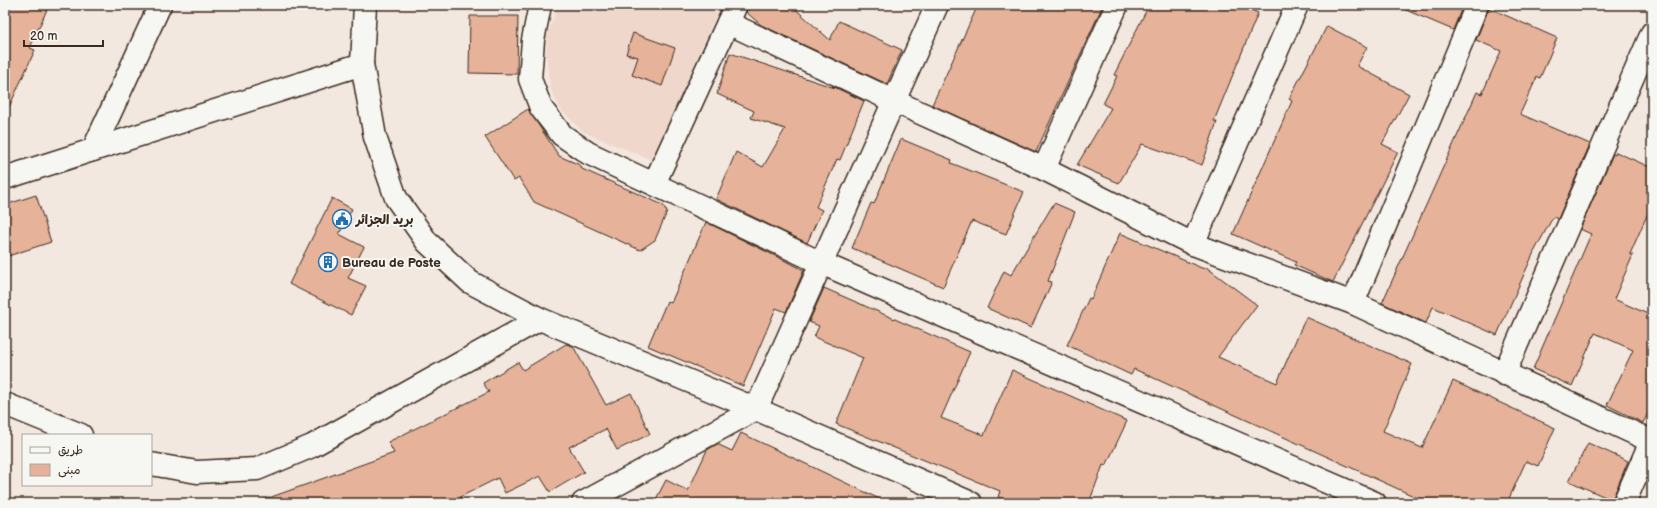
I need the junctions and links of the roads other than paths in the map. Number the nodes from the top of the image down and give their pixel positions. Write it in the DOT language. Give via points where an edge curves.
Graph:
graph roads {
  1 [pos="160,5"];
  2 [pos="365,5"];
  3 [pos="540,5"];
  4 [pos="937,5"];
  5 [pos="1118,5"];
  6 [pos="1297,5"];
  7 [pos="1477,5"];
  8 [pos="732,14"];
  9 [pos="1652,33"];
  10 [pos="362,64"];
  11 [pos="894,101"];
  12 [pos="93,150"];
  13 [pos="1044,169"];
  14 [pos="5,178"];
  15 [pos="654,184"];
  16 [pos="1193,244"];
  17 [pos="821,263"];
  18 [pos="1353,303"];
  19 [pos="540,320"];
  20 [pos="1504,374"];
  21 [pos="5,404"];
  22 [pos="756,409"];
  23 [pos="79,434"];
  24 [pos="1652,440"];
  25 [pos="152,464"];
  26 [pos="583,503"];
  27 [pos="971,503"];
  28 [pos="1375,503"];
  29 [pos="1624,503"];
  1 -- 12 [label="street"];
  2 -- 10 [label="street"];
  3 -- 15 [label="street" via="533,40 530,79 541,108 562,135 588,153"];
  4 -- 11 [label="street"];
  5 -- 13 [label="street"];
  6 -- 16 [label="street"];
  7 -- 18 [label="street"];
  8 -- 11 [label="street"];
  8 -- 15 [label="street"];
  9 -- 20 [label="street"];
  10 -- 12 [label="street"];
  10 -- 19 [label="street" via="375,137 396,198 427,242 470,282"];
  11 -- 13 [label="street"];
  11 -- 17 [label="street"];
  12 -- 14 [label="street"];
  13 -- 16 [label="street"];
  15 -- 17 [label="street"];
  16 -- 18 [label="street"];
  17 -- 22 [label="street"];
  17 -- 28 [label="street"];
  18 -- 20 [label="street"];
  19 -- 22 [label="street"];
  19 -- 25 [label="street" via="312,446 257,469 197,472"];
  20 -- 24 [label="street"];
  21 -- 23 [label="street"];
  22 -- 26 [label="street"];
  22 -- 27 [label="street"];
  24 -- 29 [label="street"];
}
